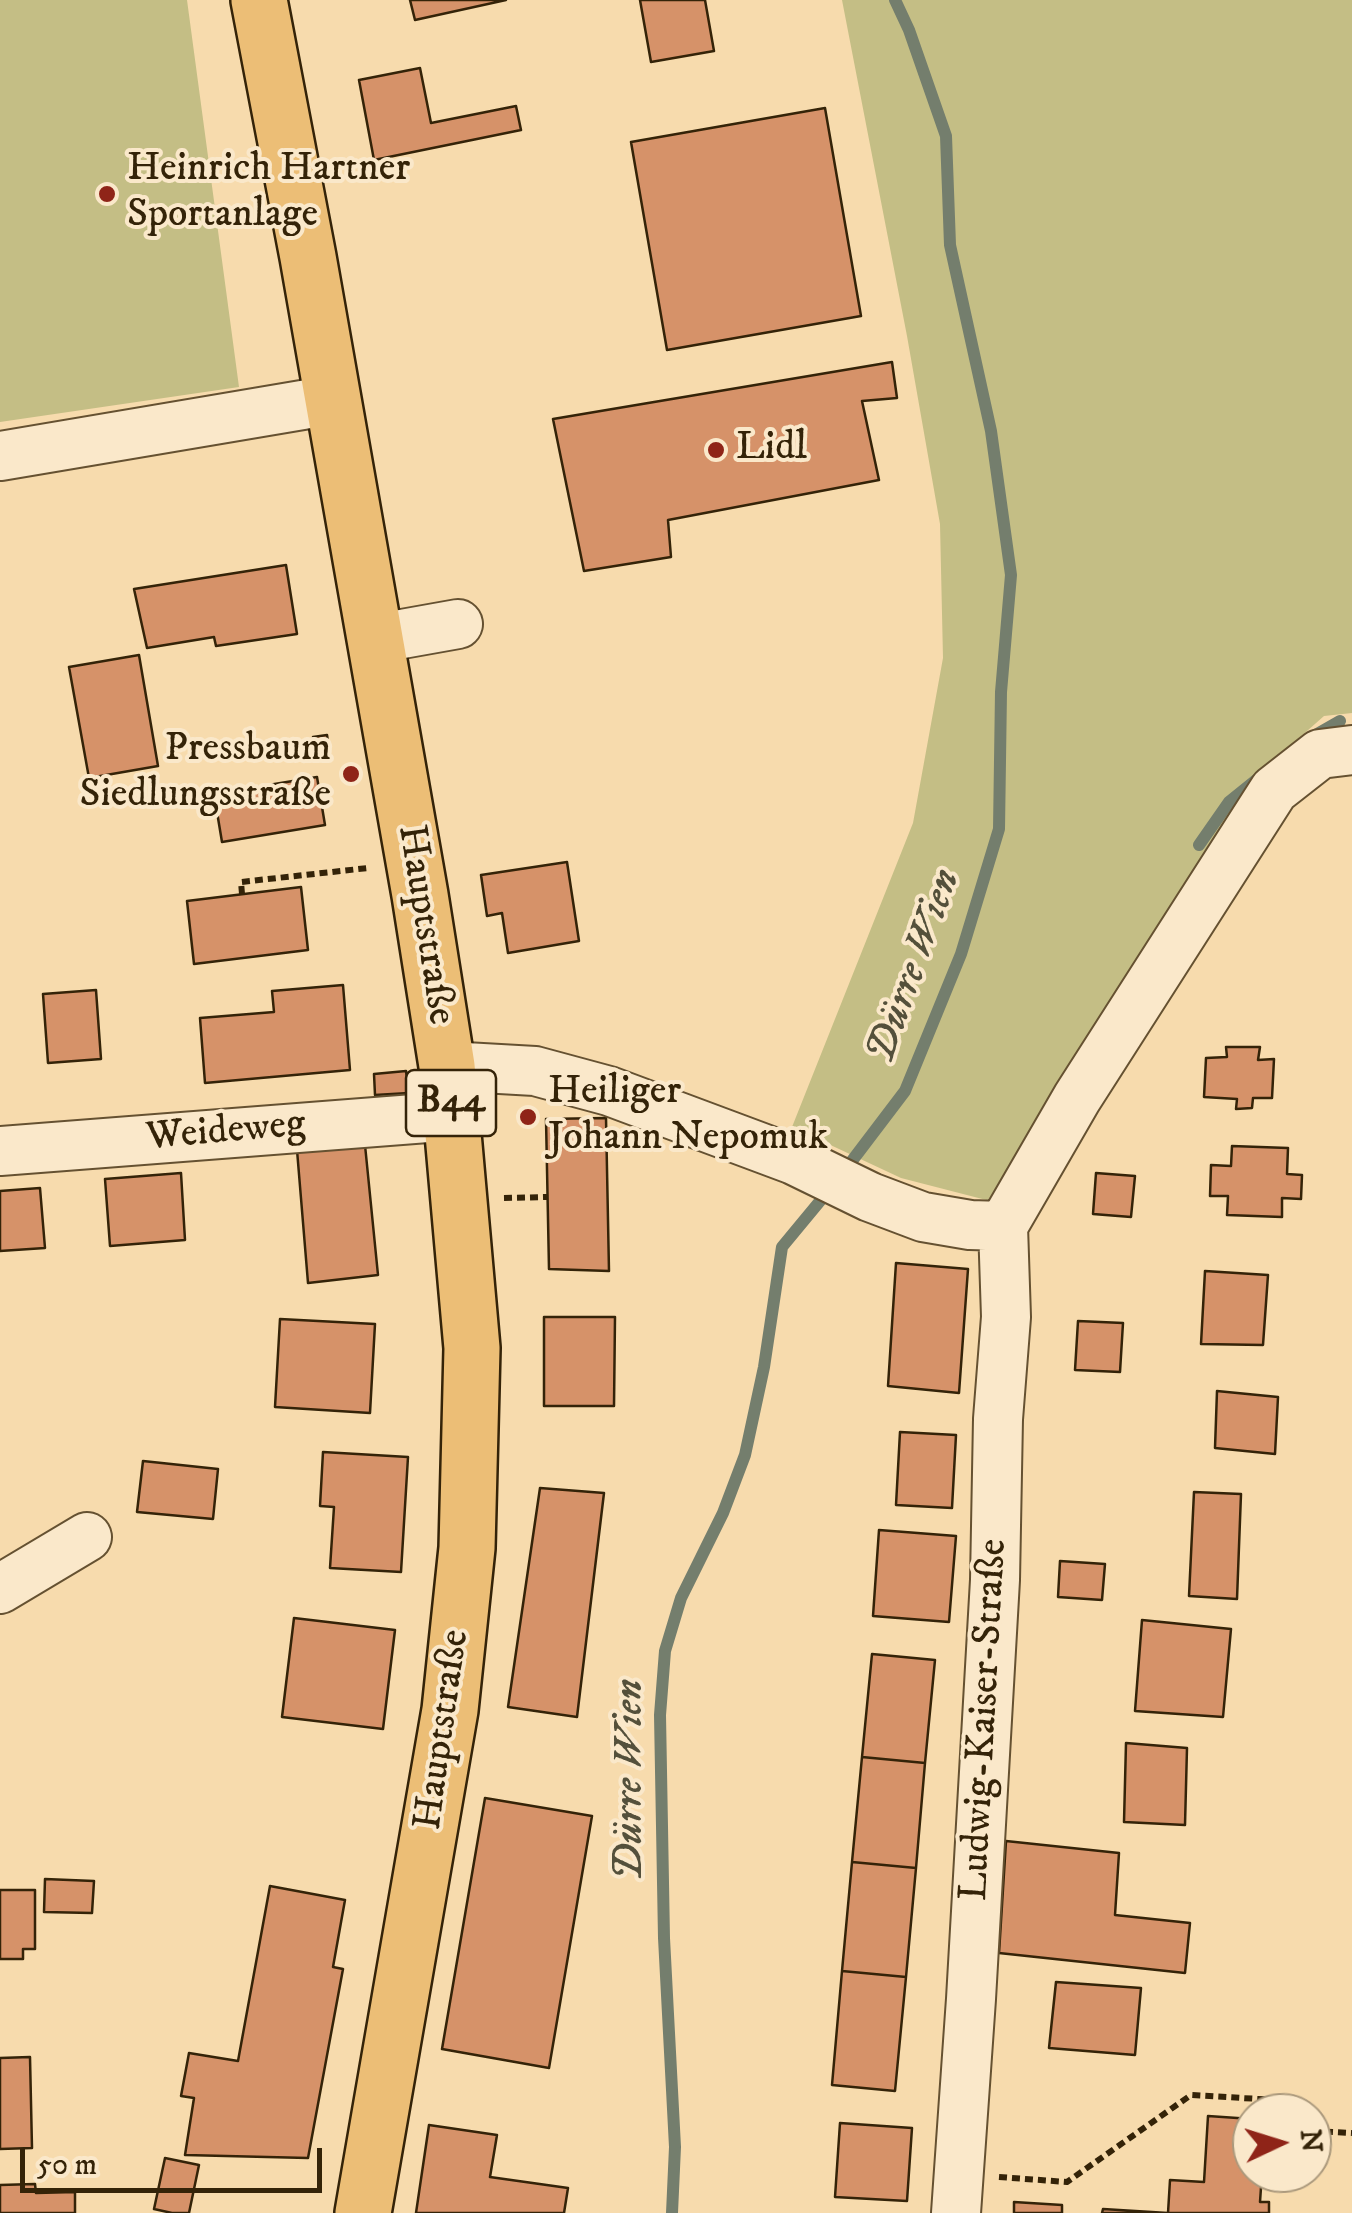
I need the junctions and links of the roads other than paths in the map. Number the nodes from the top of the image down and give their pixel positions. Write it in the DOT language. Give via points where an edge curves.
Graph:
graph roads {
  1 [pos="258,0"];
  2 [pos="332,400"];
  3 [pos="0,456"];
  4 [pos="458,624"];
  5 [pos="374,639"];
  6 [pos="1352,750"];
  7 [pos="450,1091"];
  8 [pos="0,1150"];
  9 [pos="1004,1226"];
  10 [pos="87,1537"];
  11 [pos="0,1589"];
  12 [pos="957,2194"];
  13 [pos="363,2213"];
  1 -- 2 [label="main road, Hauptstraße / B44"];
  2 -- 3 [label="street"];
  2 -- 5 [label="main road, Hauptstraße / B44"];
  4 -- 5 [label="street"];
  5 -- 7 [label="main road, Hauptstraße / B44"];
  6 -- 9 [label="street" via="1320,754 1274,790 1077,1098"];
  7 -- 8 [label="street, Weideweg"];
  7 -- 9 [label="street" via="536,1071 794,1160 923,1217"];
  7 -- 13 [label="main road, Hauptstraße / B44" via="472,1348 467,1548 450,1710"];
  9 -- 12 [label="street, Ludwig-Kaiser-Straße" via="995,1580"];
  10 -- 11 [label="street"];
}
